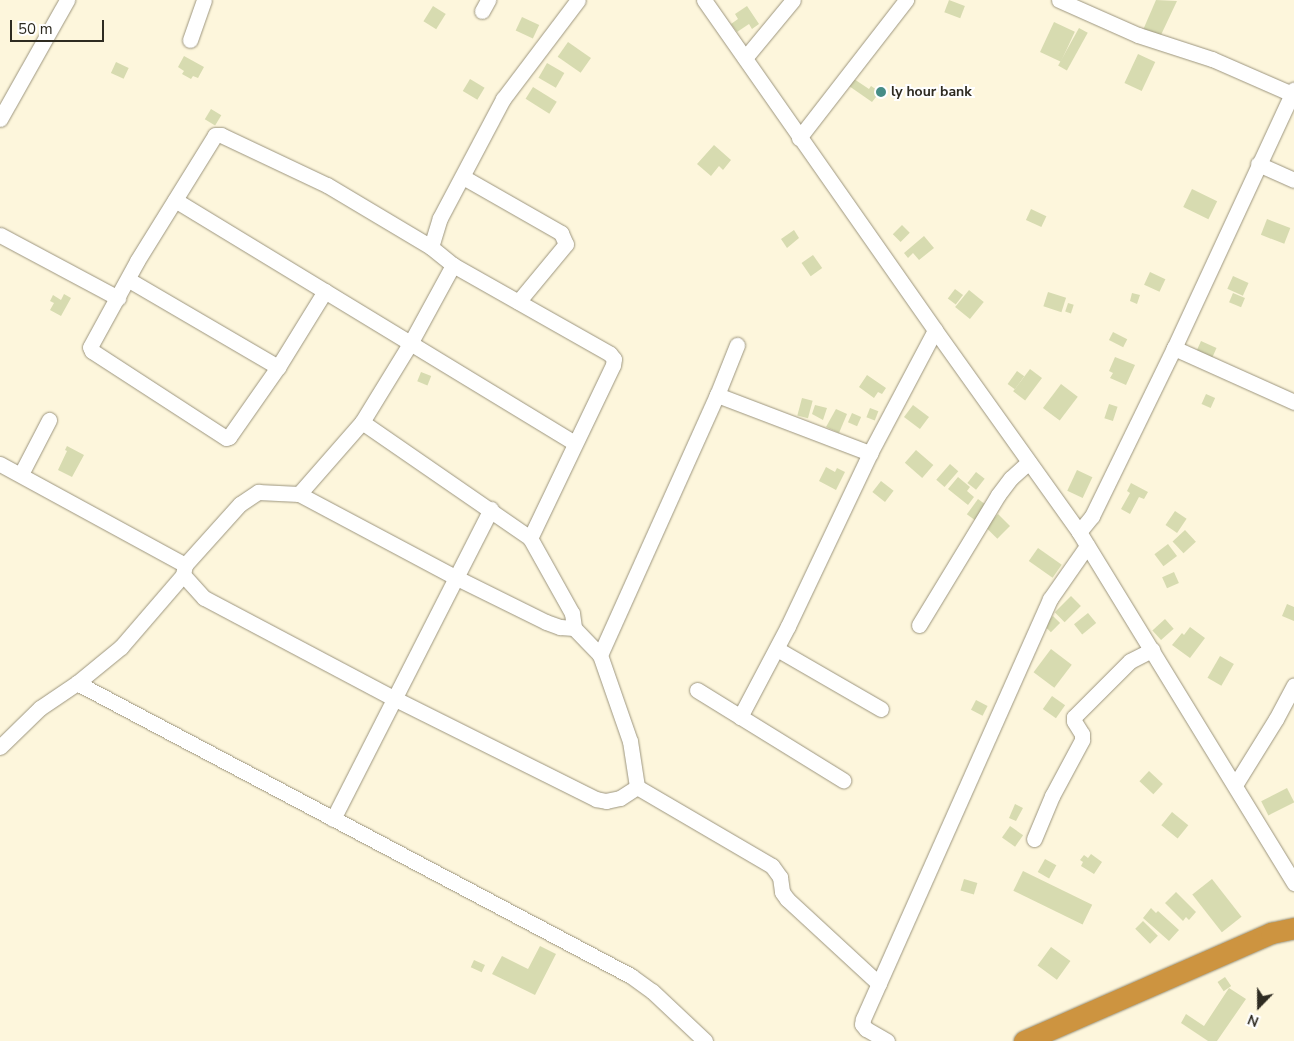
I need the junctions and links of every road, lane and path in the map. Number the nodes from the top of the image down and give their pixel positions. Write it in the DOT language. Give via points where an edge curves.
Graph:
graph roads {
  1 [pos="67,0"];
  2 [pos="204,0"];
  3 [pos="578,0"];
  4 [pos="704,0"];
  5 [pos="793,0"];
  6 [pos="906,0"];
  7 [pos="1059,0"];
  8 [pos="190,40"];
  9 [pos="745,58"];
  10 [pos="1293,92"];
  11 [pos="0,119"];
  12 [pos="800,138"];
  13 [pos="1258,164"];
  14 [pos="462,177"];
  15 [pos="1294,180"];
  16 [pos="175,200"];
  17 [pos="0,235"];
  18 [pos="430,247"];
  19 [pos="453,265"];
  20 [pos="129,280"];
  21 [pos="325,291"];
  22 [pos="118,298"];
  23 [pos="518,302"];
  24 [pos="934,330"];
  25 [pos="411,342"];
  26 [pos="738,345"];
  27 [pos="1174,348"];
  28 [pos="278,367"];
  29 [pos="718,396"];
  30 [pos="1294,402"];
  31 [pos="49,420"];
  32 [pos="362,422"];
  33 [pos="574,443"];
  34 [pos="870,453"];
  35 [pos="0,464"];
  36 [pos="1020,470"];
  37 [pos="21,474"];
  38 [pos="299,494"];
  39 [pos="491,509"];
  40 [pos="1079,532"];
  41 [pos="530,538"];
  42 [pos="1087,546"];
  43 [pos="184,570"];
  44 [pos="457,578"];
  45 [pos="919,625"];
  46 [pos="574,628"];
  47 [pos="777,649"];
  48 [pos="1152,650"];
  49 [pos="600,655"];
  50 [pos="77,683"];
  51 [pos="1294,685"];
  52 [pos="697,690"];
  53 [pos="395,699"];
  54 [pos="882,709"];
  55 [pos="740,717"];
  56 [pos="0,747"];
  57 [pos="843,780"];
  58 [pos="1235,784"];
  59 [pos="637,786"];
  60 [pos="333,819"];
  61 [pos="1034,839"];
  62 [pos="1294,883"];
  63 [pos="1294,928"];
  64 [pos="879,984"];
  65 [pos="705,1041"];
  66 [pos="887,1041"];
  67 [pos="1024,1041"];
  1 -- 11 [label="street"];
  2 -- 8 [label="street"];
  3 -- 14 [label="street" via="504,99"];
  4 -- 9 [label="street"];
  5 -- 9 [label="street"];
  6 -- 12 [label="street"];
  7 -- 10 [label="street" via="1138,36 1212,59"];
  9 -- 12 [label="street"];
  10 -- 13 [label="street"];
  12 -- 24 [label="street"];
  13 -- 15 [label="street"];
  13 -- 27 [label="street"];
  14 -- 18 [label="street" via="440,218"];
  14 -- 23 [label="street" via="561,233 566,244"];
  16 -- 18 [label="street" via="211,138 221,135 327,185"];
  16 -- 20 [label="street"];
  16 -- 21 [label="street"];
  17 -- 22 [label="street"];
  18 -- 19 [label="street"];
  19 -- 23 [label="street"];
  19 -- 25 [label="street"];
  20 -- 22 [label="street"];
  20 -- 28 [label="street"];
  21 -- 25 [label="street"];
  21 -- 28 [label="street"];
  22 -- 28 [label="street" via="90,344 92,351 226,438 232,436"];
  23 -- 33 [label="street" via="614,359"];
  24 -- 34 [label="street"];
  24 -- 36 [label="street"];
  25 -- 32 [label="street"];
  25 -- 33 [label="street"];
  26 -- 29 [label="street"];
  27 -- 30 [label="street"];
  27 -- 40 [label="street" via="1092,516"];
  29 -- 34 [label="street"];
  29 -- 49 [label="street"];
  31 -- 37 [label="street"];
  32 -- 38 [label="street"];
  32 -- 39 [label="street"];
  33 -- 41 [label="street"];
  34 -- 47 [label="street"];
  35 -- 37 [label="street"];
  36 -- 40 [label="street"];
  36 -- 45 [label="street" via="998,495"];
  37 -- 43 [label="street"];
  38 -- 43 [label="street" via="258,492 240,504"];
  38 -- 44 [label="street"];
  39 -- 41 [label="street"];
  39 -- 44 [label="street"];
  40 -- 42 [label="street"];
  41 -- 46 [label="street" via="572,613"];
  42 -- 48 [label="street"];
  42 -- 64 [label="street" via="1050,599"];
  43 -- 50 [label="street" via="121,647"];
  43 -- 53 [label="street" via="204,598"];
  44 -- 46 [label="street" via="546,622"];
  44 -- 53 [label="street"];
  46 -- 49 [label="street"];
  47 -- 54 [label="street"];
  47 -- 55 [label="street"];
  48 -- 58 [label="street"];
  48 -- 61 [label="street" via="1130,661 1074,717 1082,734 1080,745 1052,796"];
  49 -- 59 [label="street" via="630,741"];
  50 -- 56 [label="street" via="40,708"];
  50 -- 60 [label="street"];
  51 -- 58 [label="street"];
  52 -- 55 [label="street"];
  53 -- 59 [label="street" via="596,799 620,798"];
  53 -- 60 [label="street"];
  55 -- 57 [label="street"];
  58 -- 62 [label="street"];
  59 -- 64 [label="street" via="772,866 780,877 782,892 787,899"];
  60 -- 65 [label="street" via="631,976"];
  63 -- 67 [label="highway" via="1271,933"];
  64 -- 66 [label="street" via="862,1024"];
}
